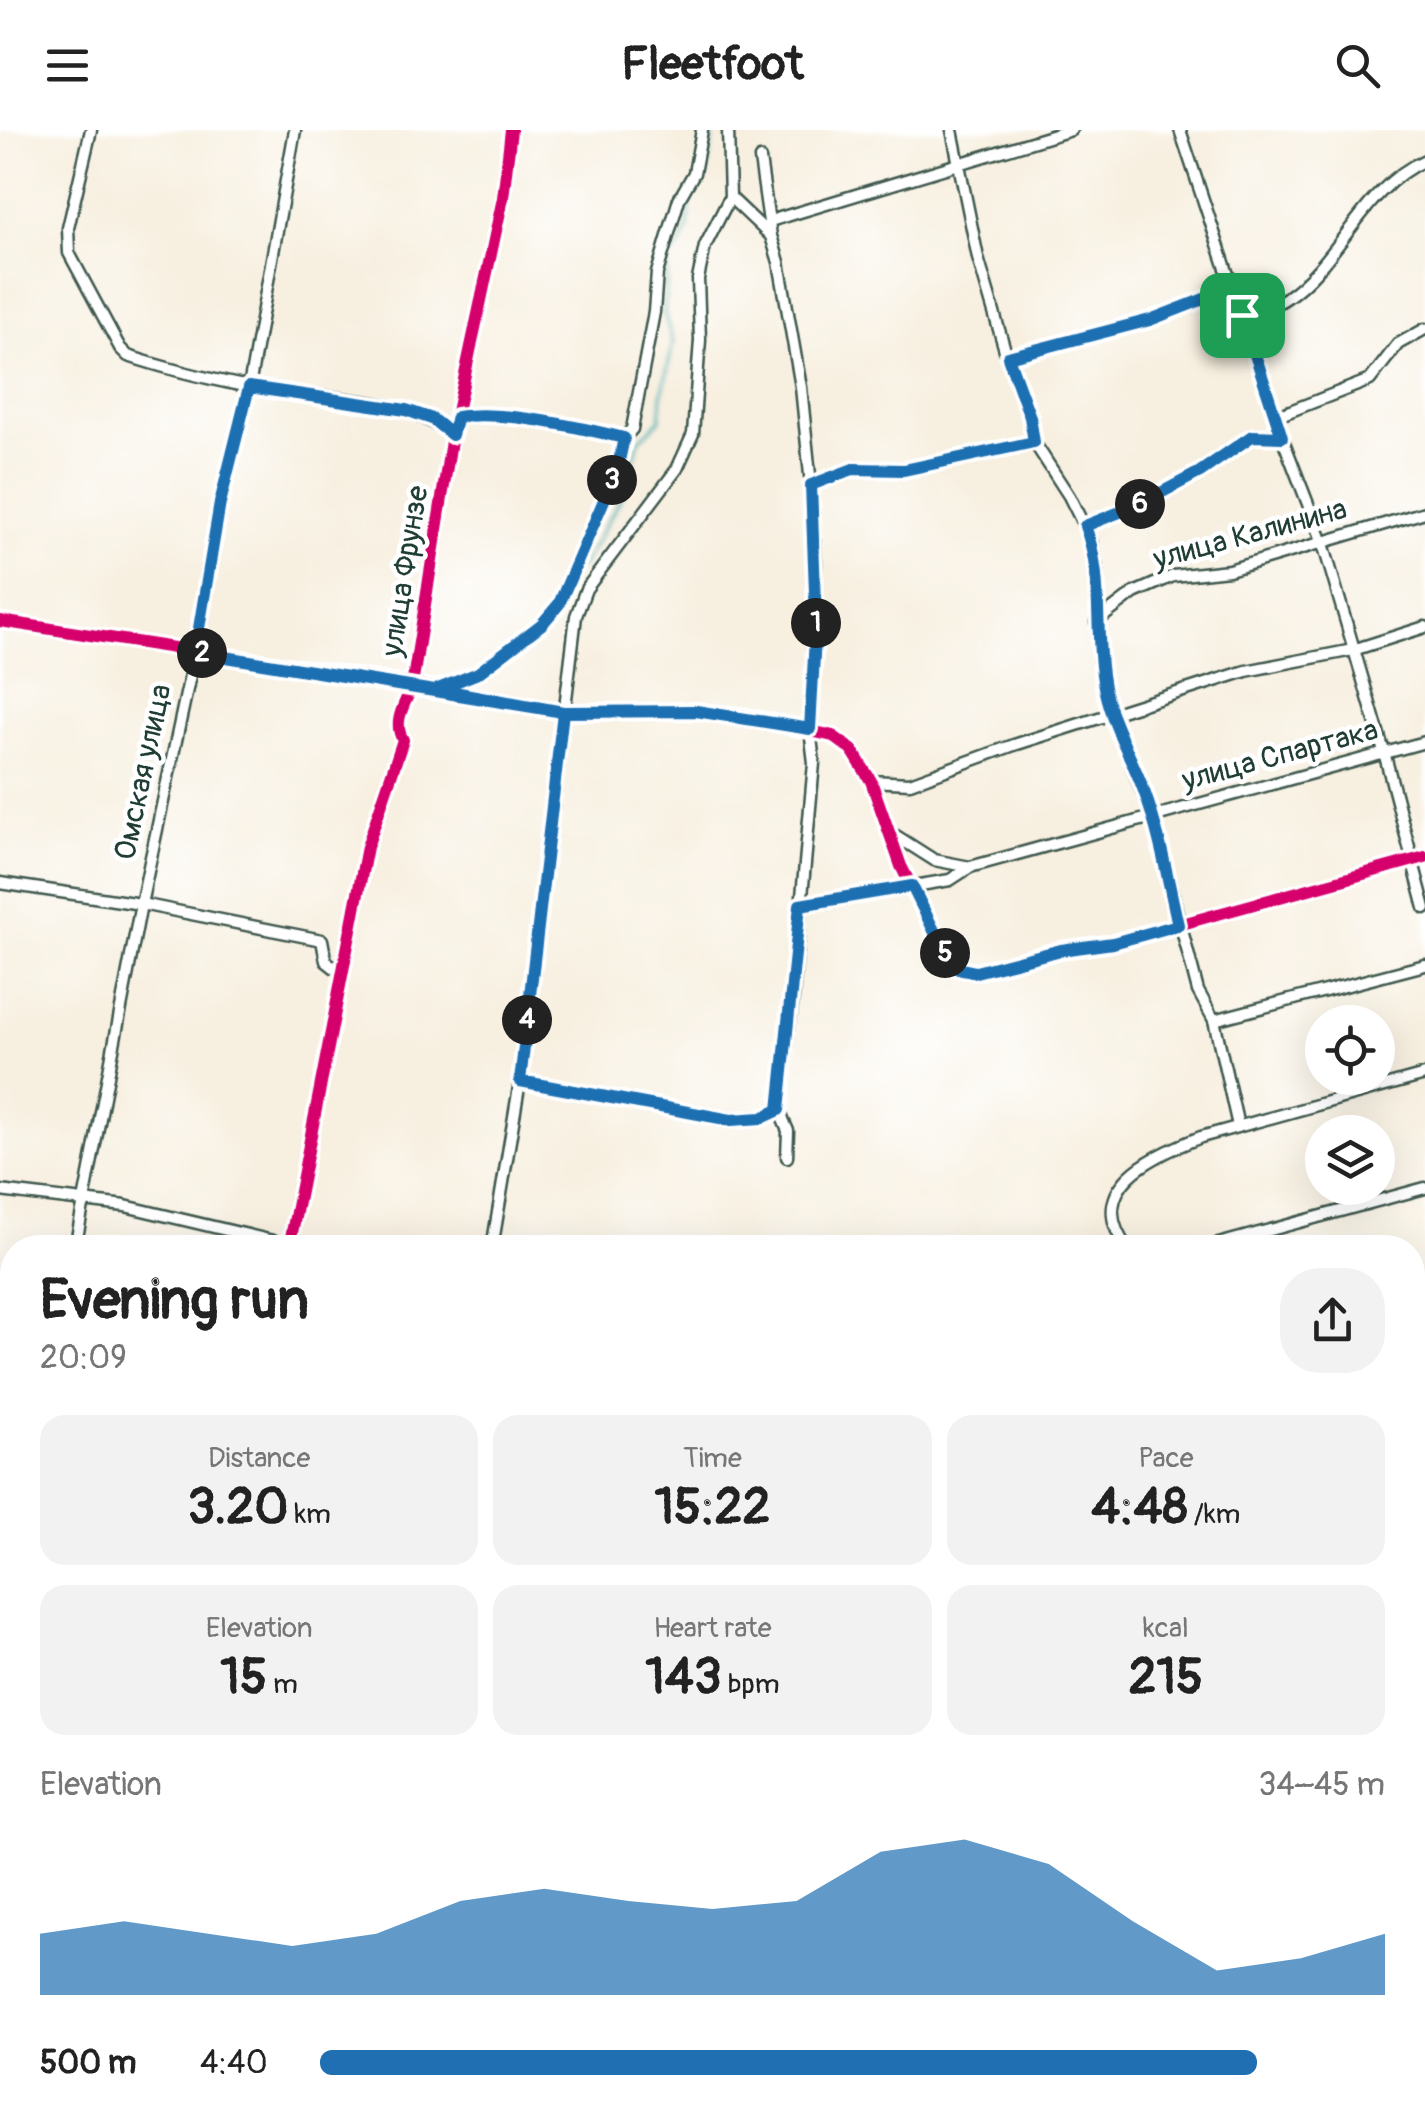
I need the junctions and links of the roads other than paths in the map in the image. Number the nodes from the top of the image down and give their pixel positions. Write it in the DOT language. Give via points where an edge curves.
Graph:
graph roads {
  1 [pos="91,130"];
  2 [pos="295,130"];
  3 [pos="511,130"];
  4 [pos="702,130"];
  5 [pos="728,130"];
  6 [pos="952,130"];
  7 [pos="1072,130"];
  8 [pos="1180,130"];
  9 [pos="760,158"];
  10 [pos="1425,160"];
  11 [pos="960,165"];
  12 [pos="730,197"];
  13 [pos="770,221"];
  14 [pos="771,236"];
  15 [pos="1232,288"];
  16 [pos="1242,315"];
  17 [pos="1425,329"];
  18 [pos="1008,357"];
  19 [pos="249,387"];
  20 [pos="457,417"];
  21 [pos="1275,417"];
  22 [pos="452,435"];
  23 [pos="1282,437"];
  24 [pos="624,438"];
  25 [pos="1034,442"];
  26 [pos="811,485"];
  27 [pos="1425,512"];
  28 [pos="1085,526"];
  29 [pos="1322,540"];
  30 [pos="0,621"];
  31 [pos="1096,622"];
  32 [pos="1425,627"];
  33 [pos="1352,650"];
  34 [pos="195,652"];
  35 [pos="412,686"];
  36 [pos="438,689"];
  37 [pos="563,712"];
  38 [pos="1110,714"];
  39 [pos="810,729"];
  40 [pos="1425,742"];
  41 [pos="1384,752"];
  42 [pos="871,781"];
  43 [pos="1152,816"];
  44 [pos="889,831"];
  45 [pos="1419,859"];
  46 [pos="970,867"];
  47 [pos="0,883"];
  48 [pos="912,886"];
  49 [pos="141,904"];
  50 [pos="800,905"];
  51 [pos="1425,908"];
  52 [pos="1178,925"];
  53 [pos="1425,965"];
  54 [pos="340,972"];
  55 [pos="1214,1020"];
  56 [pos="1425,1075"];
  57 [pos="520,1081"];
  58 [pos="779,1110"];
  59 [pos="1238,1126"];
  60 [pos="787,1158"];
  61 [pos="1425,1188"];
  62 [pos="0,1191"];
  63 [pos="83,1203"];
  64 [pos="77,1235"];
  65 [pos="245,1235"];
  66 [pos="292,1235"];
  67 [pos="494,1235"];
  68 [pos="1120,1235"];
  69 [pos="1252,1235"];
  1 -- 19 [label="street" via="68,228 69,253 120,348 142,361"];
  2 -- 19 [label="street, Омская улица"];
  3 -- 20 [label="street, улица Фрунзе"];
  4 -- 24 [label="street" via="657,273 644,369 632,429"];
  5 -- 12 [label="street"];
  6 -- 11 [label="street"];
  7 -- 11 [label="street"];
  8 -- 15 [label="street"];
  9 -- 13 [label="street"];
  10 -- 16 [label="street" via="1389,182 1287,298"];
  11 -- 13 [label="street"];
  11 -- 18 [label="street" via="978,258"];
  12 -- 14 [label="street"];
  12 -- 37 [label="street" via="705,246 698,280 694,434 677,469 586,589"];
  13 -- 14 [label="street"];
  14 -- 26 [label="street" via="802,387"];
  15 -- 16 [label="street"];
  15 -- 18 [label="street" via="1150,320"];
  16 -- 21 [label="street"];
  17 -- 21 [label="street" via="1398,344 1370,380"];
  18 -- 25 [label="street"];
  19 -- 22 [label="street" via="406,410"];
  19 -- 34 [label="street, Омская улица" via="220,503"];
  20 -- 22 [label="street, улица Фрунзе"];
  20 -- 24 [label="street" via="478,414"];
  21 -- 23 [label="street"];
  22 -- 35 [label="street, улица Фрунзе"];
  23 -- 28 [label="street" via="1252,436 1200,472"];
  23 -- 29 [label="street"];
  24 -- 36 [label="street" via="617,470 559,604 478,673"];
  25 -- 26 [label="street" via="904,470 853,469"];
  25 -- 28 [label="street"];
  26 -- 39 [label="street" via="816,619"];
  27 -- 29 [label="street, улица Калинина"];
  28 -- 31 [label="street" via="1096,564"];
  29 -- 31 [label="street, улица Калинина" via="1230,570 1172,576 1134,593"];
  29 -- 33 [label="street"];
  30 -- 34 [label="street"];
  31 -- 38 [label="street"];
  32 -- 33 [label="street"];
  33 -- 38 [label="street" via="1246,670"];
  33 -- 41 [label="street"];
  34 -- 35 [label="street"];
  34 -- 49 [label="street, Омская улица"];
  35 -- 36 [label="street"];
  35 -- 54 [label="street, улица Фрунзе" via="398,721 403,740 367,847"];
  36 -- 37 [label="street"];
  37 -- 39 [label="street" via="696,711"];
  37 -- 57 [label="street"];
  38 -- 42 [label="street" via="910,782"];
  38 -- 43 [label="street"];
  39 -- 42 [label="street" via="852,750"];
  39 -- 50 [label="street" via="814,764"];
  40 -- 41 [label="street, улица Спартака"];
  41 -- 43 [label="street, улица Спартака"];
  41 -- 45 [label="street"];
  42 -- 44 [label="street"];
  43 -- 46 [label="street, улица Спартака"];
  43 -- 52 [label="street"];
  44 -- 46 [label="street" via="934,860"];
  44 -- 48 [label="street"];
  45 -- 51 [label="street"];
  45 -- 52 [label="street"];
  46 -- 48 [label="street, улица Спартака" via="950,880"];
  47 -- 49 [label="street"];
  48 -- 50 [label="street, улица Спартака"];
  48 -- 52 [label="street" via="952,967 976,972"];
  49 -- 54 [label="street" via="322,940 326,961"];
  49 -- 63 [label="street, Омская улица"];
  50 -- 58 [label="street"];
  52 -- 55 [label="street"];
  53 -- 55 [label="street"];
  54 -- 66 [label="street, улица Фрунзе"];
  55 -- 59 [label="street"];
  56 -- 59 [label="street"];
  57 -- 58 [label="street" via="731,1120"];
  57 -- 67 [label="street"];
  58 -- 60 [label="street" via="788,1131"];
  59 -- 68 [label="street" via="1168,1150 1128,1175 1113,1209"];
  61 -- 69 [label="street"];
  62 -- 63 [label="street"];
  63 -- 64 [label="street, Омская улица"];
  63 -- 65 [label="street" via="125,1206"];
}
